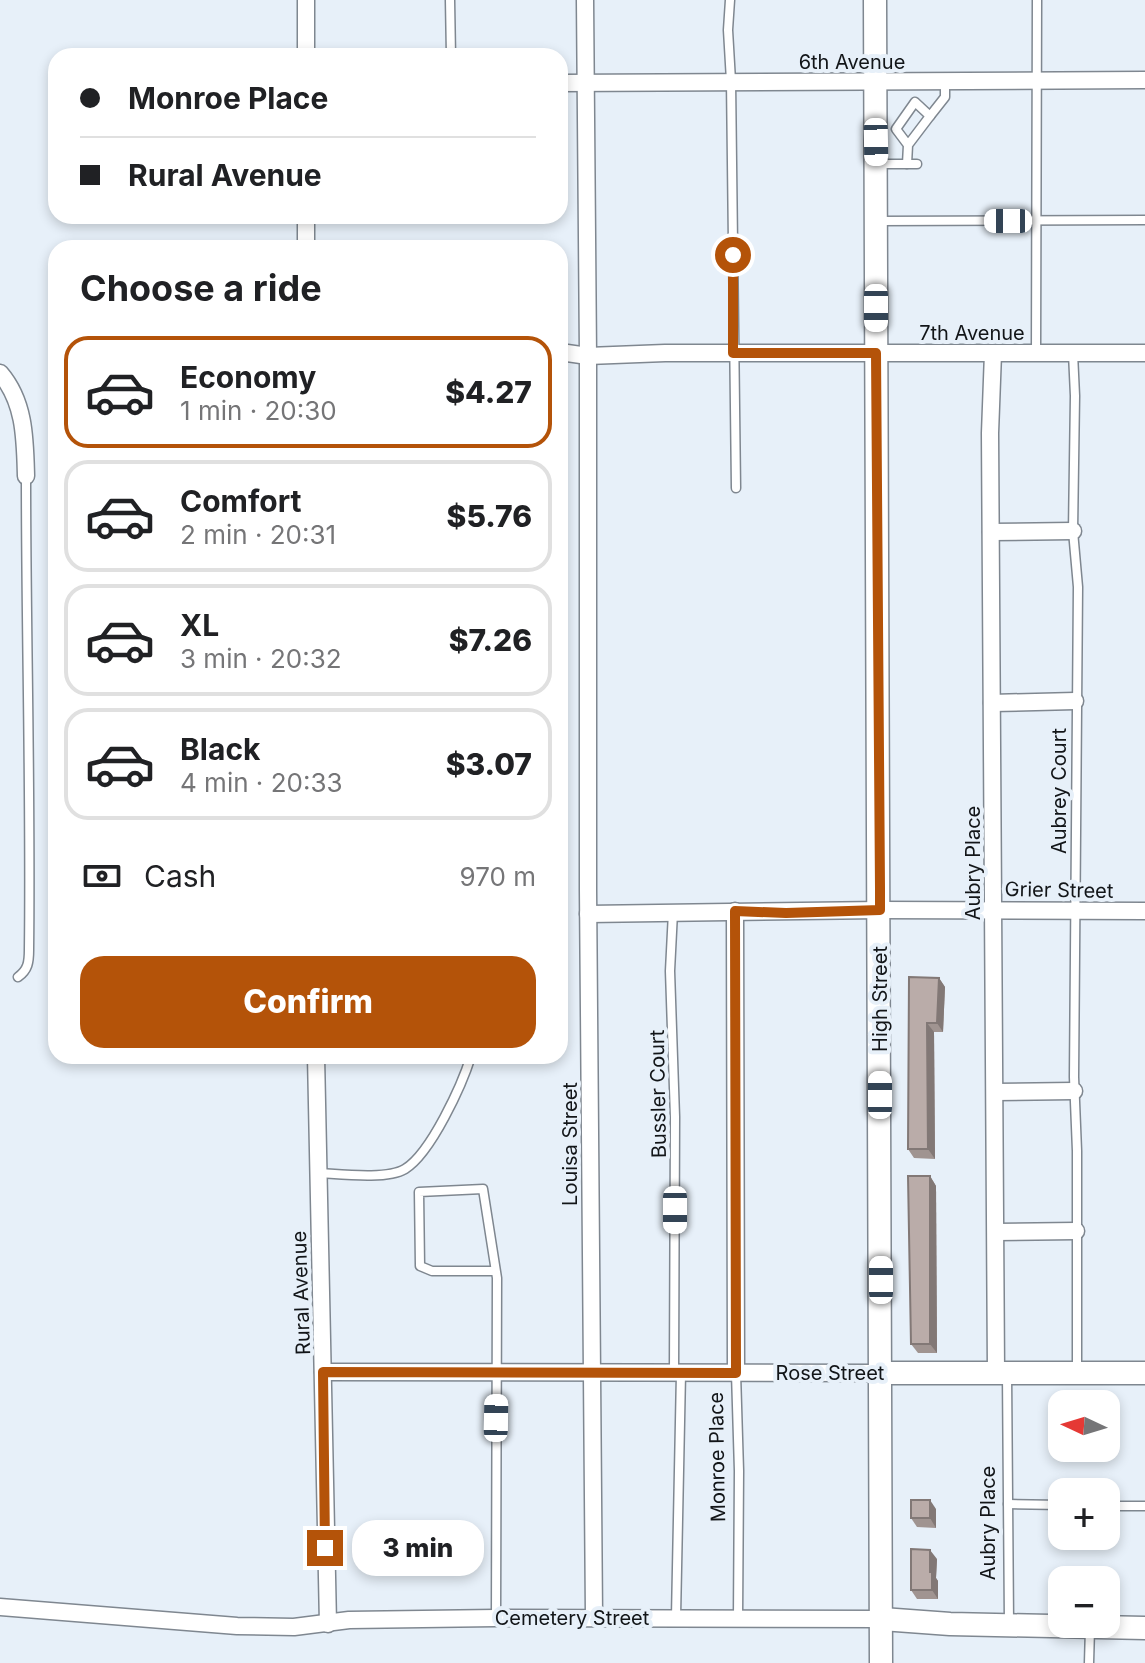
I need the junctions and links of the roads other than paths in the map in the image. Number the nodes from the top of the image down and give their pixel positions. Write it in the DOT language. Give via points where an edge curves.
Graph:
graph roads {
  1 [pos="306,0"];
  2 [pos="450,0"];
  3 [pos="585,0"];
  4 [pos="730,0"];
  5 [pos="875,0"];
  6 [pos="1037,0"];
  7 [pos="306,48"];
  8 [pos="451,48"];
  9 [pos="1145,80"];
  10 [pos="585,81"];
  11 [pos="731,81"];
  12 [pos="945,81"];
  13 [pos="1036,81"];
  14 [pos="568,82"];
  15 [pos="915,82"];
  16 [pos="875,83"];
  17 [pos="915,102"];
  18 [pos="930,116"];
  19 [pos="888,121"];
  20 [pos="908,145"];
  21 [pos="876,164"];
  22 [pos="1145,220"];
  23 [pos="877,221"];
  24 [pos="1037,221"];
  25 [pos="568,353"];
  26 [pos="733,353"];
  27 [pos="876,353"];
  28 [pos="993,353"];
  29 [pos="1036,353"];
  30 [pos="1073,353"];
  31 [pos="1145,353"];
  32 [pos="588,356"];
  33 [pos="0,373"];
  34 [pos="26,476"];
  35 [pos="736,488"];
  36 [pos="1073,531"];
  37 [pos="991,532"];
  38 [pos="1070,701"];
  39 [pos="992,703"];
  40 [pos="993,909"];
  41 [pos="880,910"];
  42 [pos="735,911"];
  43 [pos="1076,911"];
  44 [pos="1145,911"];
  45 [pos="673,912"];
  46 [pos="588,914"];
  47 [pos="18,977"];
  48 [pos="316,1064"];
  49 [pos="469,1064"];
  50 [pos="1074,1091"];
  51 [pos="995,1092"];
  52 [pos="317,1173"];
  53 [pos="1076,1231"];
  54 [pos="996,1232"];
  55 [pos="495,1271"];
  56 [pos="323,1372"];
  57 [pos="496,1373"];
  58 [pos="592,1373"];
  59 [pos="678,1373"];
  60 [pos="736,1373"];
  61 [pos="881,1373"];
  62 [pos="1001,1373"];
  63 [pos="1077,1373"];
  64 [pos="1145,1373"];
  65 [pos="1008,1504"];
  66 [pos="1048,1505"];
  67 [pos="1120,1506"];
  68 [pos="1145,1506"];
  69 [pos="0,1607"];
  70 [pos="594,1617"];
  71 [pos="676,1617"];
  72 [pos="496,1618"];
  73 [pos="738,1618"];
  74 [pos="882,1619"];
  75 [pos="328,1624"];
  76 [pos="1009,1625"];
  77 [pos="1048,1625"];
  78 [pos="1120,1627"];
  79 [pos="1145,1628"];
  80 [pos="1090,1638"];
  81 [pos="881,1663"];
  82 [pos="1089,1663"];
  1 -- 7 [label="street"];
  2 -- 8 [label="lane"];
  3 -- 10 [label="street, Louisa Street"];
  4 -- 11 [label="lane"];
  5 -- 16 [label="main road, High Street"];
  6 -- 13 [label="lane"];
  9 -- 13 [label="street, 6th Avenue"];
  10 -- 11 [label="street, 6th Avenue"];
  10 -- 14 [label="street, 6th Avenue"];
  10 -- 32 [label="street, Louisa Street"];
  11 -- 16 [label="street, 6th Avenue"];
  11 -- 26 [label="lane"];
  12 -- 13 [label="street, 6th Avenue"];
  12 -- 15 [label="street, 6th Avenue"];
  12 -- 18 [label="lane" via="945,97"];
  13 -- 24 [label="lane"];
  15 -- 16 [label="street, 6th Avenue"];
  15 -- 17 [label="lane"];
  16 -- 19 [label="main road, High Street"];
  17 -- 18 [label="lane"];
  17 -- 19 [label="lane"];
  18 -- 20 [label="lane"];
  19 -- 20 [label="lane"];
  19 -- 21 [label="main road, High Street"];
  20 -- 21 [label="lane" via="912,164"];
  21 -- 23 [label="main road, High Street"];
  22 -- 24 [label="lane"];
  23 -- 24 [label="lane"];
  23 -- 27 [label="main road, High Street"];
  24 -- 29 [label="lane"];
  25 -- 32 [label="street, 7th Avenue"];
  26 -- 27 [label="street, 7th Avenue"];
  26 -- 32 [label="street, 7th Avenue"];
  26 -- 35 [label="lane"];
  27 -- 28 [label="street, 7th Avenue"];
  27 -- 41 [label="main road, High Street"];
  28 -- 29 [label="street, 7th Avenue"];
  28 -- 37 [label="street, Aubry Place"];
  29 -- 30 [label="street, 7th Avenue"];
  30 -- 31 [label="street, 7th Avenue"];
  30 -- 36 [label="lane, Aubrey Court"];
  32 -- 46 [label="street, Louisa Street"];
  33 -- 34 [label="street" via="13,388 21,415"];
  34 -- 47 [label="lane" via="29,963"];
  36 -- 37 [label="street"];
  36 -- 38 [label="lane, Aubrey Court" via="1078,587"];
  37 -- 39 [label="street, Aubry Place"];
  38 -- 39 [label="street"];
  38 -- 43 [label="lane, Aubrey Court"];
  39 -- 40 [label="street, Aubry Place"];
  40 -- 41 [label="street, Grier Street"];
  40 -- 43 [label="street, Grier Street"];
  40 -- 51 [label="street, Aubry Place"];
  41 -- 42 [label="street, Grier Street"];
  41 -- 61 [label="main road, High Street"];
  42 -- 45 [label="street, Grier Street"];
  42 -- 60 [label="street, Monroe Place"];
  43 -- 44 [label="street, Grier Street"];
  43 -- 50 [label="lane, Aubrey Court"];
  45 -- 46 [label="street, Grier Street"];
  45 -- 59 [label="lane, Bussler Court"];
  46 -- 58 [label="street, Louisa Street"];
  48 -- 52 [label="street, Rural Avenue"];
  49 -- 52 [label="lane" via="424,1149 404,1170 368,1176"];
  50 -- 51 [label="street"];
  50 -- 53 [label="lane, Aubrey Court"];
  51 -- 54 [label="street, Aubry Place"];
  52 -- 56 [label="street, Rural Avenue"];
  53 -- 54 [label="street"];
  53 -- 63 [label="lane, Aubrey Court"];
  54 -- 62 [label="street, Aubry Place"];
  55 -- 55 [label="lane" via="483,1189 419,1192 420,1266 432,1271"];
  55 -- 57 [label="lane"];
  56 -- 57 [label="street, Rose Street"];
  56 -- 75 [label="street, Rural Avenue"];
  57 -- 58 [label="street, Rose Street"];
  57 -- 72 [label="lane"];
  58 -- 59 [label="street, Rose Street"];
  58 -- 70 [label="street, Louisa Street"];
  59 -- 60 [label="street, Rose Street"];
  59 -- 71 [label="lane, Bussler Court"];
  60 -- 61 [label="street, Rose Street"];
  60 -- 73 [label="lane, Monroe Place"];
  61 -- 62 [label="main road, Rose Street"];
  61 -- 74 [label="main road, High Street"];
  62 -- 63 [label="main road, Rose Street"];
  62 -- 65 [label="lane, Aubry Place"];
  63 -- 64 [label="main road, Rose Street"];
  65 -- 66 [label="lane"];
  65 -- 76 [label="lane, Aubry Place"];
  67 -- 68 [label="lane"];
  69 -- 75 [label="street, Cemetery Street" via="237,1626"];
  70 -- 71 [label="street, Cemetery Street"];
  70 -- 72 [label="street, Cemetery Street"];
  71 -- 73 [label="street, Cemetery Street"];
  72 -- 75 [label="street, Cemetery Street"];
  73 -- 74 [label="street, Cemetery Street"];
  74 -- 76 [label="main road, Cemetery Street"];
  74 -- 81 [label="main road, High Street"];
  76 -- 77 [label="main road, Cemetery Street"];
  78 -- 79 [label="main road, Cemetery Street"];
  80 -- 82 [label="lane"];
}
